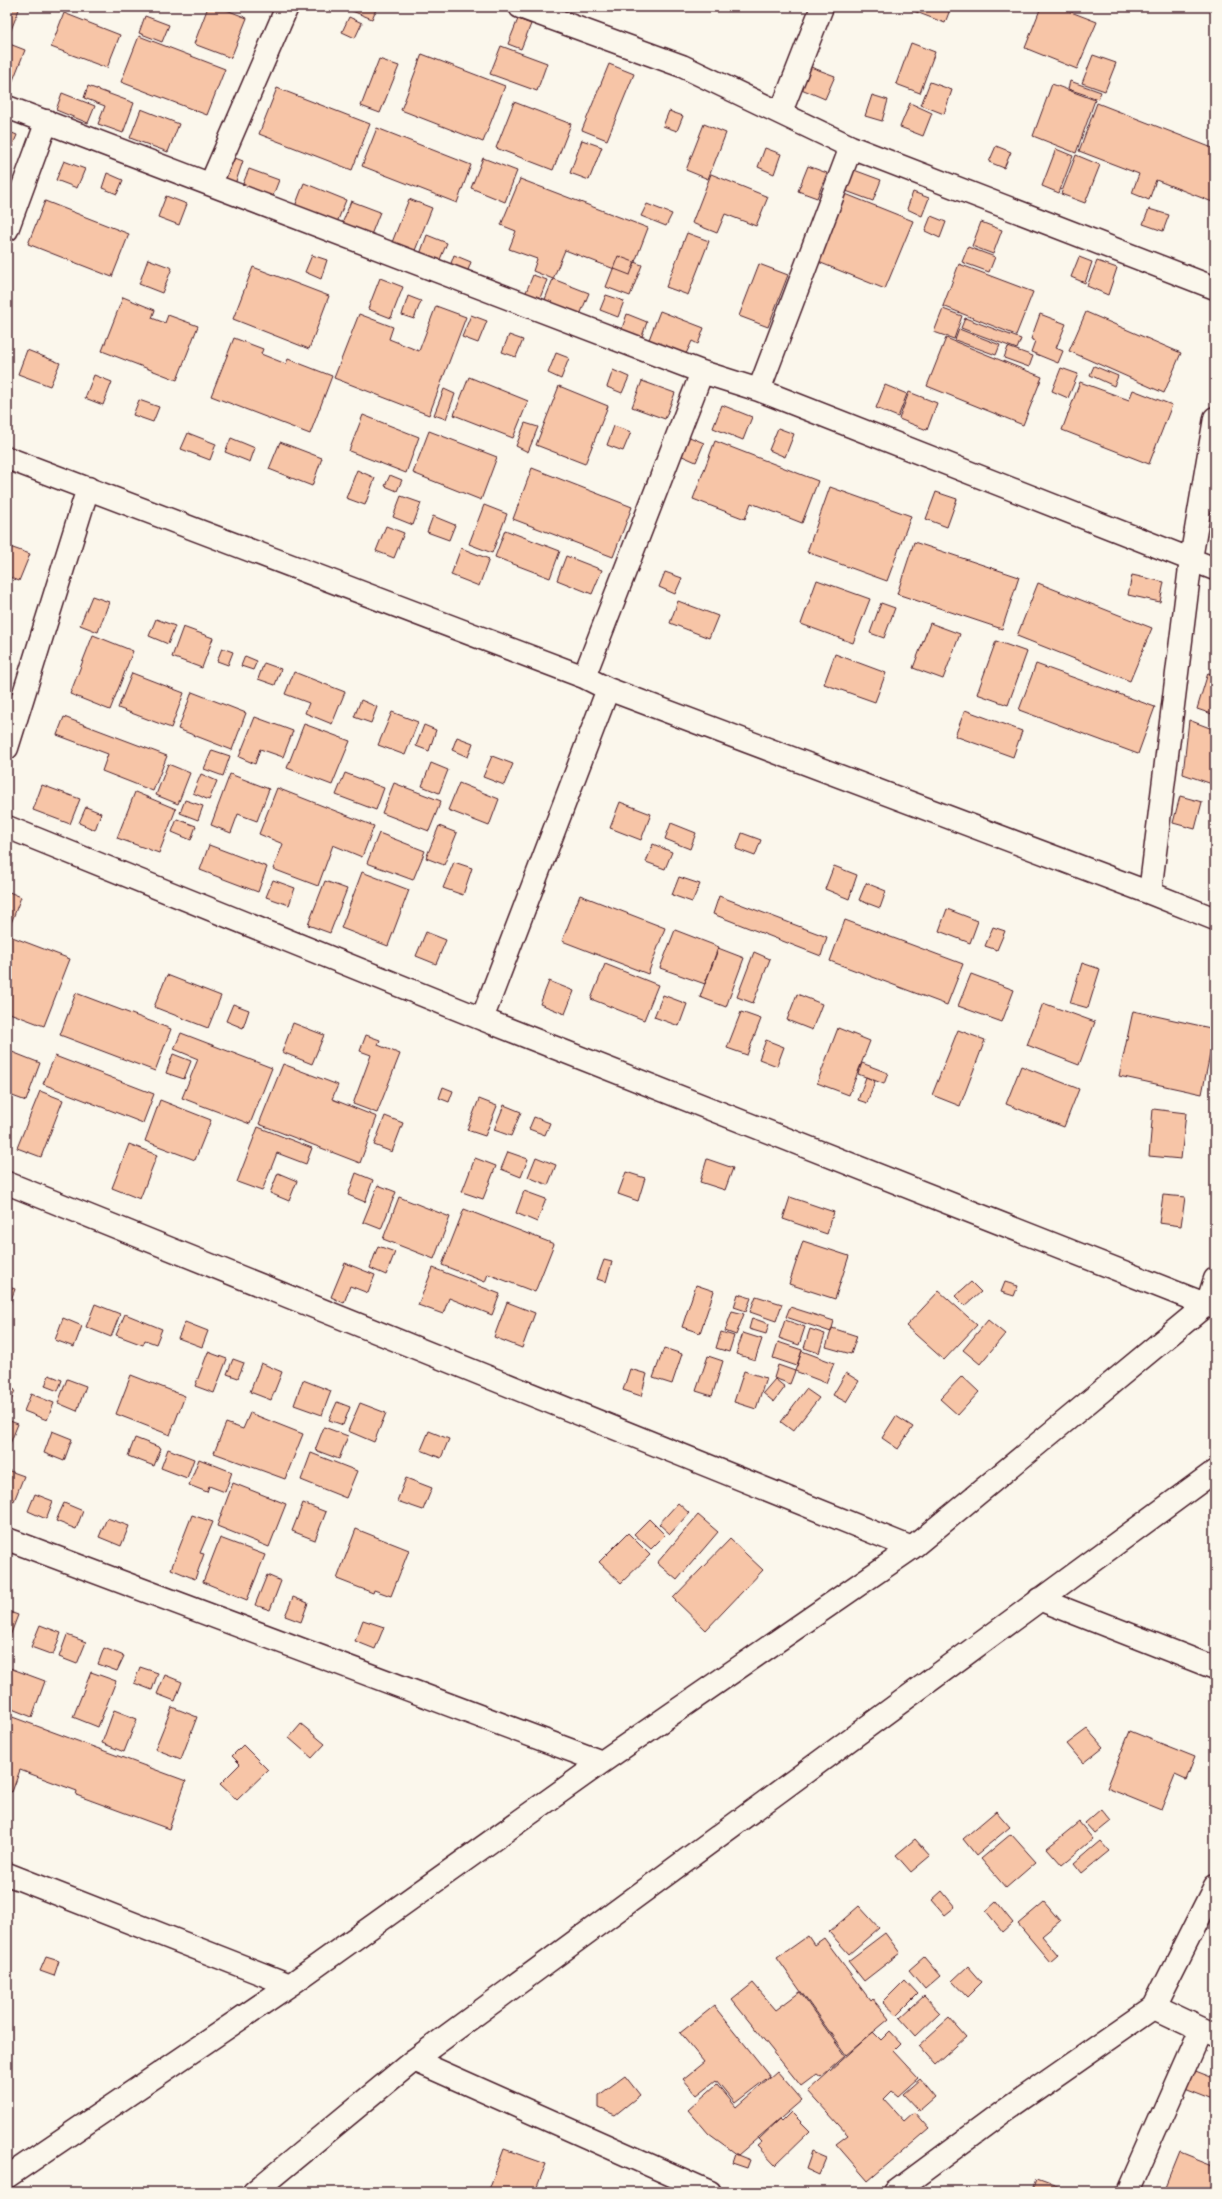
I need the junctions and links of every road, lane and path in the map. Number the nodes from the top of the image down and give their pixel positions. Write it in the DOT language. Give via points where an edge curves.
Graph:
graph roads {
  1 [pos="287,7"];
  2 [pos="520,7"];
  3 [pos="822,7"];
  4 [pos="7,107"];
  5 [pos="781,112"];
  6 [pos="47,122"];
  7 [pos="851,147"];
  8 [pos="210,183"];
  9 [pos="7,230"];
  10 [pos="1215,288"];
  11 [pos="702,372"];
  12 [pos="759,390"];
  13 [pos="1215,418"];
  14 [pos="7,458"];
  15 [pos="88,488"];
  16 [pos="1191,559"];
  17 [pos="1215,568"];
  18 [pos="584,677"];
  19 [pos="608,689"];
  20 [pos="7,748"];
  21 [pos="7,827"];
  22 [pos="1150,893"];
  23 [pos="1215,919"];
  24 [pos="482,1019"];
  25 [pos="7,1184"];
  26 [pos="1215,1279"];
  27 [pos="1211,1306"];
  28 [pos="1215,1471"];
  29 [pos="7,1539"];
  30 [pos="912,1548"];
  31 [pos="1039,1599"];
  32 [pos="1215,1668"];
  33 [pos="602,1762"];
  34 [pos="7,1874"];
  35 [pos="1215,1886"];
  36 [pos="290,1984"];
  37 [pos="1154,2007"];
  38 [pos="1208,2032"];
  39 [pos="414,2060"];
  40 [pos="7,2177"];
  41 [pos="254,2192"];
  42 [pos="710,2192"];
  43 [pos="895,2192"];
  44 [pos="1128,2192"];
  1 -- 8 [label="street"];
  2 -- 5 [label="street" via="682,66"];
  3 -- 5 [label="street"];
  4 -- 6 [label="street"];
  5 -- 7 [label="street"];
  6 -- 8 [label="street"];
  6 -- 9 [label="street"];
  7 -- 10 [label="street"];
  7 -- 12 [label="street"];
  8 -- 11 [label="street"];
  11 -- 12 [label="street"];
  11 -- 18 [label="street"];
  12 -- 16 [label="street"];
  13 -- 16 [label="street"];
  14 -- 15 [label="street"];
  15 -- 18 [label="street"];
  15 -- 20 [label="street"];
  16 -- 17 [label="street"];
  16 -- 22 [label="street"];
  18 -- 19 [label="street"];
  19 -- 22 [label="street"];
  19 -- 24 [label="street"];
  21 -- 24 [label="street"];
  22 -- 23 [label="street"];
  24 -- 27 [label="street"];
  25 -- 30 [label="street"];
  26 -- 27 [label="street"];
  27 -- 30 [label="street"];
  28 -- 31 [label="street"];
  29 -- 33 [label="street"];
  30 -- 33 [label="street"];
  31 -- 32 [label="street"];
  31 -- 39 [label="street"];
  33 -- 36 [label="street"];
  34 -- 36 [label="street"];
  35 -- 37 [label="street"];
  36 -- 40 [label="street"];
  37 -- 38 [label="street"];
  37 -- 43 [label="street" via="1003,2112"];
  38 -- 44 [label="street"];
  39 -- 41 [label="street"];
  39 -- 42 [label="street"];
}
